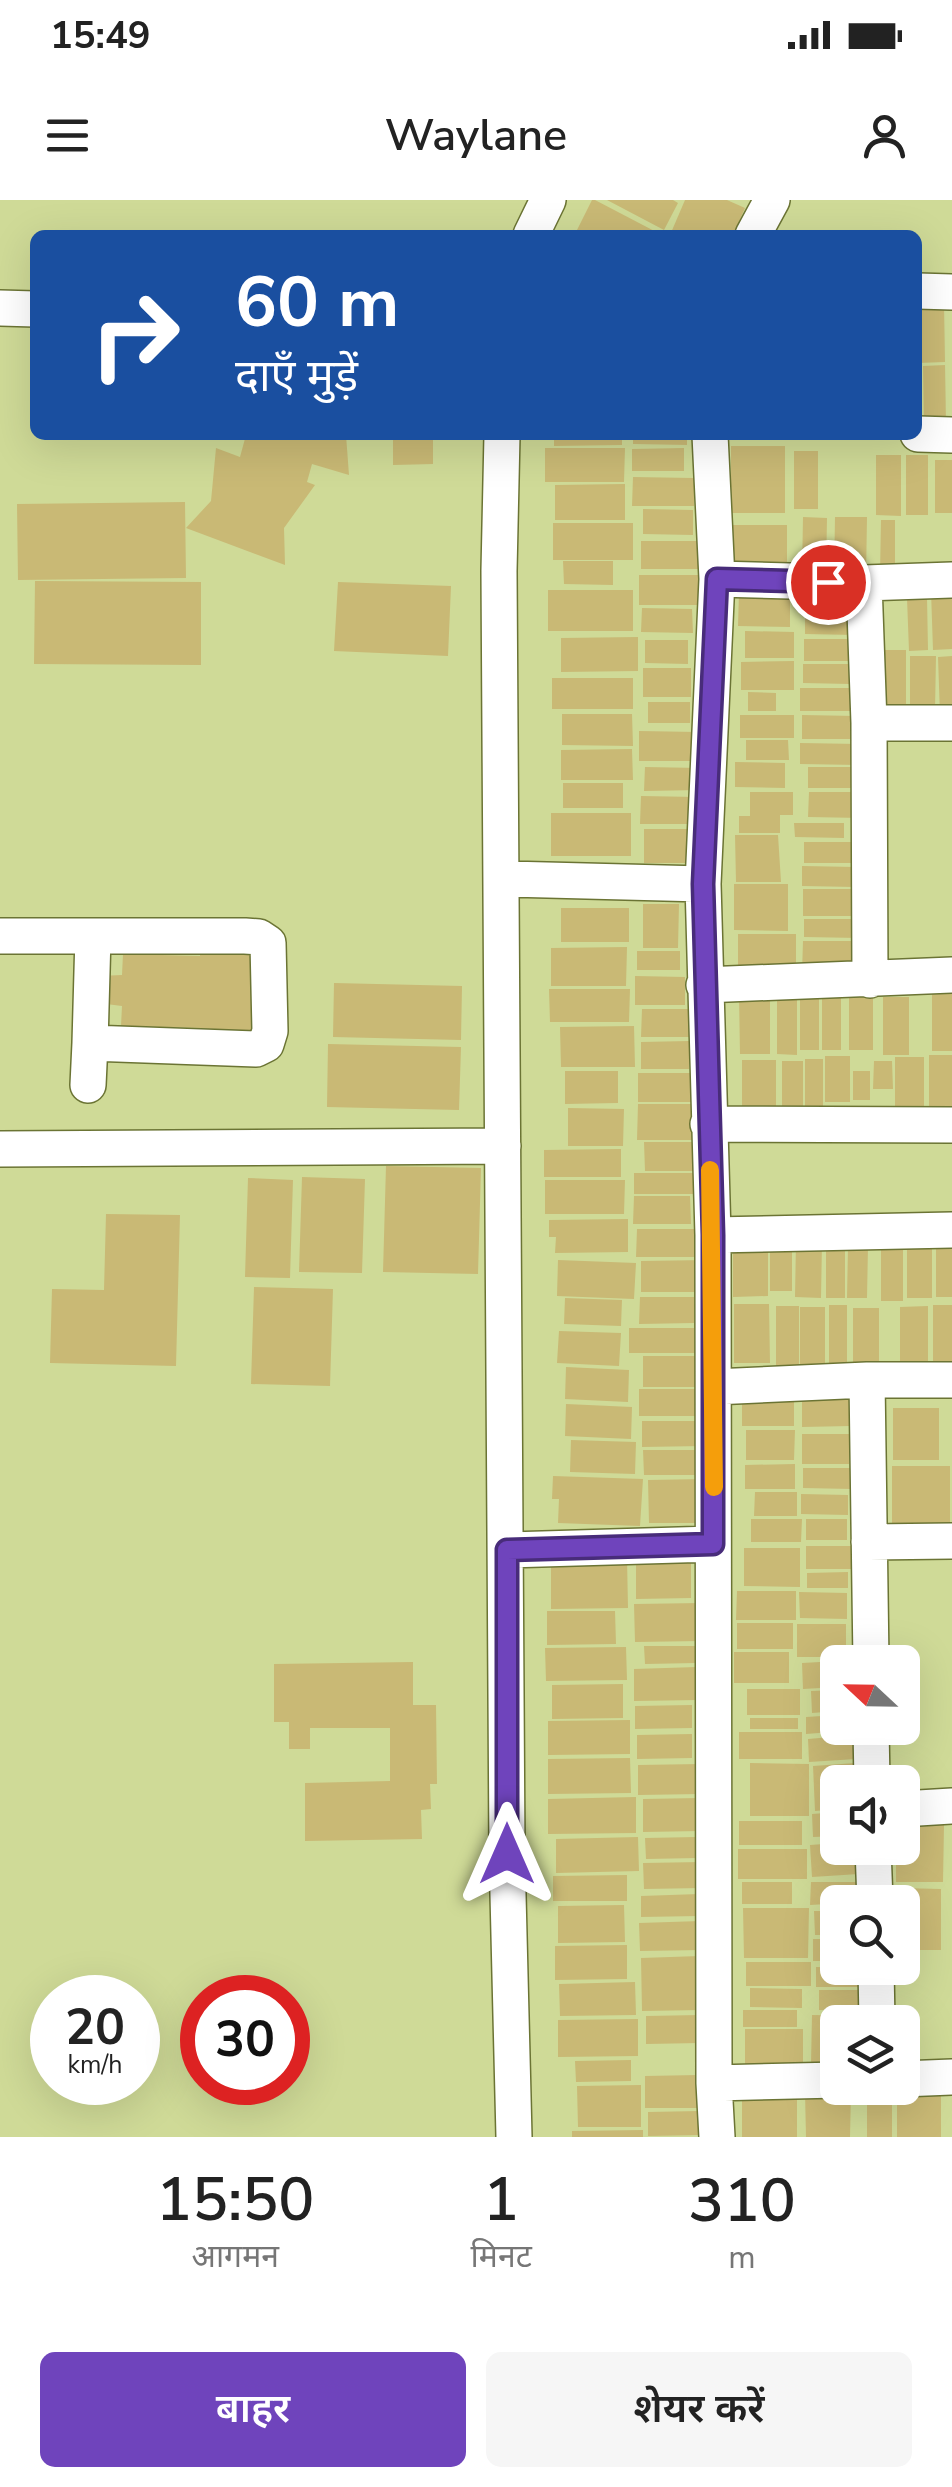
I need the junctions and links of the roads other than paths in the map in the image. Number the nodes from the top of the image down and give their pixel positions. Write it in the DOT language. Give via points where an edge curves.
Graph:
graph roads {
  1 [pos="548,200"];
  2 [pos="772,200"];
  3 [pos="533,230"];
  4 [pos="756,230"];
  5 [pos="922,291"];
  6 [pos="952,292"];
  7 [pos="0,308"];
  8 [pos="30,309"];
  9 [pos="922,434"];
  10 [pos="952,435"];
  11 [pos="502,440"];
  12 [pos="710,440"];
  13 [pos="717,579"];
  14 [pos="952,580"];
  15 [pos="864,583"];
  16 [pos="869,723"];
  17 [pos="952,723"];
  18 [pos="504,879"];
  19 [pos="703,884"];
  20 [pos="0,936"];
  21 [pos="93,936"];
  22 [pos="952,975"];
  23 [pos="870,980"];
  24 [pos="704,984"];
  25 [pos="90,1043"];
  26 [pos="88,1085"];
  27 [pos="708,1124"];
  28 [pos="952,1125"];
  29 [pos="503,1146"];
  30 [pos="0,1149"];
  31 [pos="952,1230"];
  32 [pos="713,1235"];
  33 [pos="867,1380"];
  34 [pos="952,1380"];
  35 [pos="714,1387"];
  36 [pos="952,1541"];
  37 [pos="869,1542"];
  38 [pos="713,1544"];
  39 [pos="507,1550"];
  40 [pos="870,1645"];
  41 [pos="952,1806"];
  42 [pos="920,1808"];
  43 [pos="920,2078"];
  44 [pos="952,2078"];
  45 [pos="820,2080"];
  46 [pos="714,2083"];
  47 [pos="514,2137"];
  48 [pos="717,2137"];
  1 -- 3 [label="street"];
  2 -- 4 [label="street"];
  5 -- 6 [label="street"];
  7 -- 8 [label="street"];
  9 -- 10 [label="street"];
  11 -- 18 [label="street"];
  12 -- 13 [label="street"];
  13 -- 15 [label="street"];
  13 -- 19 [label="street"];
  14 -- 15 [label="street"];
  15 -- 16 [label="street"];
  16 -- 17 [label="street"];
  16 -- 23 [label="street"];
  18 -- 19 [label="street"];
  18 -- 29 [label="street"];
  19 -- 24 [label="street"];
  20 -- 21 [label="street"];
  21 -- 25 [label="street"];
  21 -- 25 [label="street" via="259,937 268,943 270,1032 256,1050"];
  22 -- 23 [label="street"];
  23 -- 24 [label="street"];
  24 -- 27 [label="street"];
  25 -- 26 [label="street"];
  27 -- 28 [label="street"];
  27 -- 32 [label="street"];
  29 -- 30 [label="street"];
  29 -- 39 [label="street"];
  31 -- 32 [label="street"];
  32 -- 35 [label="street"];
  33 -- 34 [label="street"];
  33 -- 35 [label="street"];
  33 -- 37 [label="street"];
  35 -- 38 [label="street"];
  36 -- 37 [label="street"];
  37 -- 40 [label="street"];
  38 -- 39 [label="street"];
  38 -- 46 [label="street"];
  39 -- 47 [label="street"];
  41 -- 42 [label="street"];
  43 -- 44 [label="street"];
  45 -- 46 [label="street"];
  46 -- 48 [label="street"];
}
